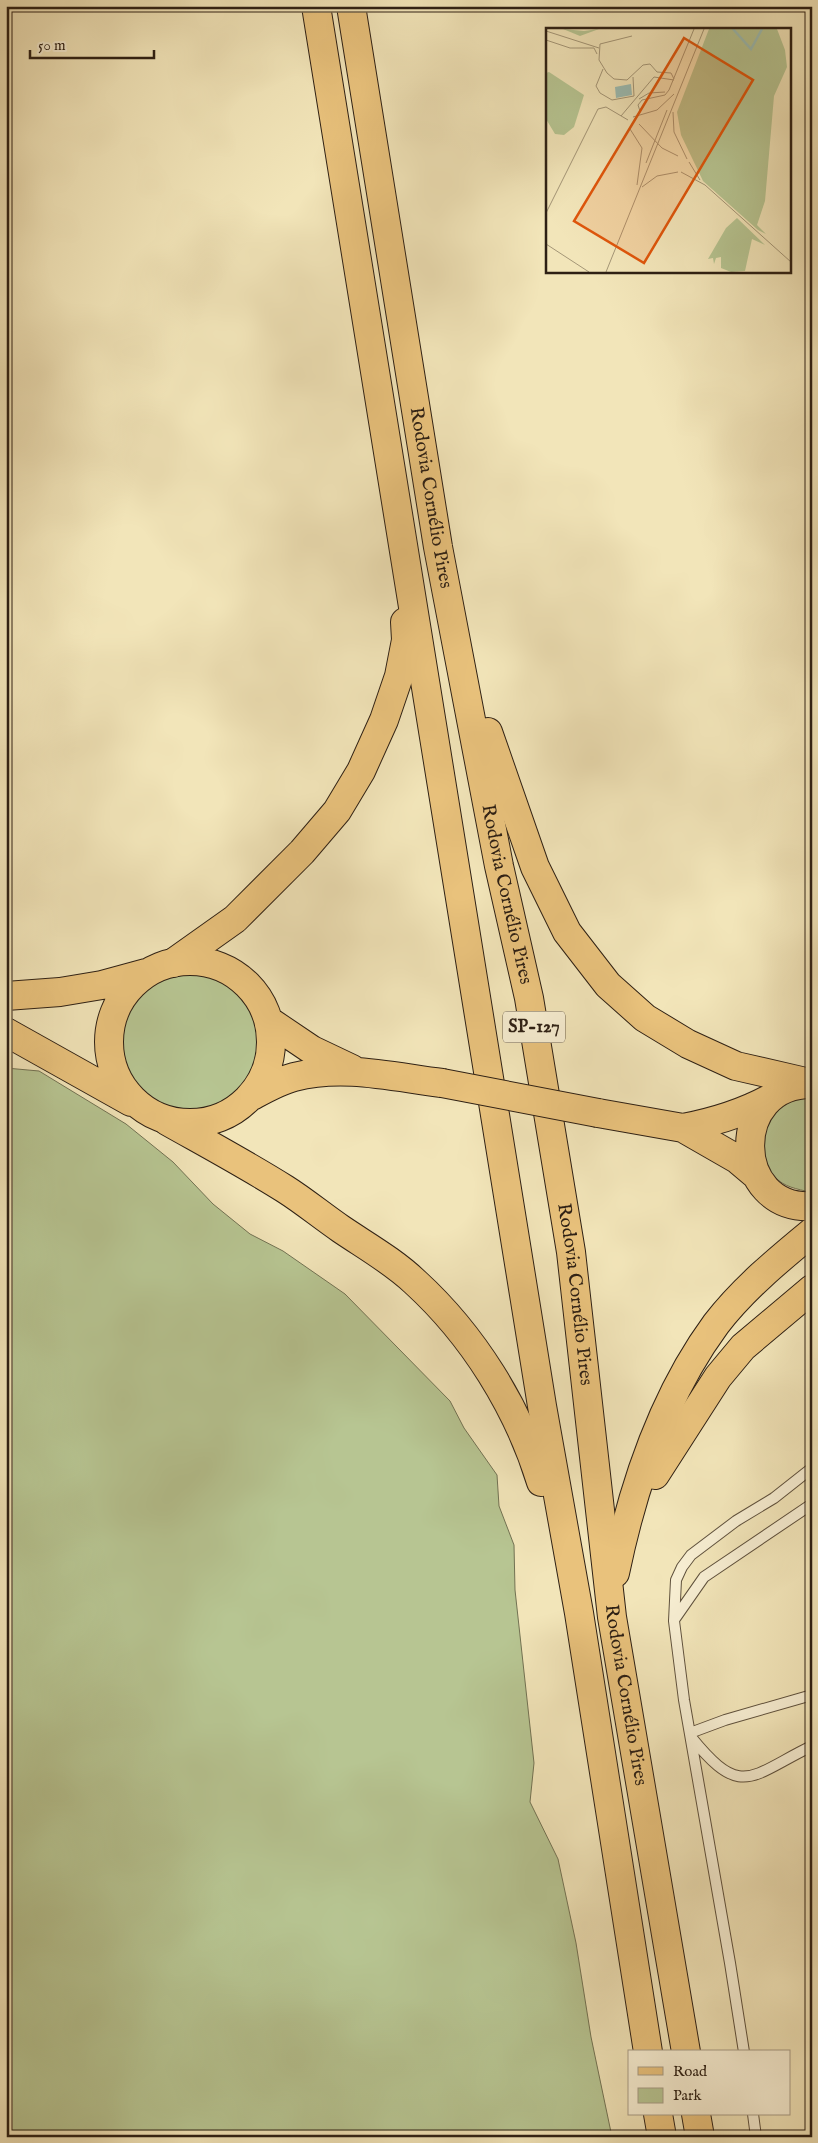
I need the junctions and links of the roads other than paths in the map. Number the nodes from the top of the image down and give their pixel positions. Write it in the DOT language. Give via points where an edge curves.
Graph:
graph roads {
  1 [pos="316,6"];
  2 [pos="351,6"];
  3 [pos="401,535"];
  4 [pos="454,634"];
  5 [pos="161,968"];
  6 [pos="6,996"];
  7 [pos="269,1021"];
  8 [pos="6,1032"];
  9 [pos="358,1072"];
  10 [pos="811,1083"];
  11 [pos="252,1096"];
  12 [pos="770,1099"];
  13 [pos="156,1116"];
  14 [pos="683,1128"];
  15 [pos="756,1175"];
  16 [pos="812,1206"];
  17 [pos="812,1232"];
  18 [pos="812,1288"];
  19 [pos="812,1468"];
  20 [pos="812,1504"];
  21 [pos="623,1534"];
  22 [pos="580,1613"];
  23 [pos="612,1617"];
  24 [pos="674,1621"];
  25 [pos="812,1695"];
  26 [pos="690,1734"];
  27 [pos="812,1746"];
  28 [pos="648,2050"];
  29 [pos="686,2050"];
  30 [pos="744,2050"];
  31 [pos="658,2116"];
  32 [pos="696,2116"];
  33 [pos="753,2116"];
  34 [pos="662,2137"];
  35 [pos="700,2137"];
  36 [pos="756,2137"];
  1 -- 3 [label="main road, Rodovia Cornélio Pires / SP-127"];
  2 -- 4 [label="main road, Rodovia Cornélio Pires / SP-127"];
  3 -- 5 [label="main road" via="406,640 400,676 361,771 337,811 302,852 235,919"];
  3 -- 22 [label="main road, Rodovia Cornélio Pires / SP-127" via="542,1406"];
  4 -- 10 [label="main road" via="535,866 567,932 608,985 645,1018 688,1044 736,1066"];
  4 -- 23 [label="main road, Rodovia Cornélio Pires / SP-127" via="499,866 529,998 571,1252"];
  5 -- 6 [label="main road" via="102,985"];
  5 -- 7 [label="main road" via="198,961 222,967 243,980 259,998"];
  5 -- 13 [label="main road" via="129,990 114,1013 109,1040 113,1068 125,1092"];
  7 -- 9 [label="main road" via="312,1050"];
  7 -- 11 [label="main road" via="272,1047 266,1073"];
  8 -- 13 [label="main road"];
  9 -- 11 [label="main road" via="314,1072"];
  9 -- 14 [label="main road, bridge"];
  10 -- 12 [label="main road" via="782,1090"];
  11 -- 13 [label="main road" via="234,1111 213,1120 190,1124"];
  12 -- 14 [label="main road" via="744,1113"];
  12 -- 15 [label="main road" via="757,1115 750,1135 749,1155"];
  13 -- 22 [label="main road" via="285,1189 394,1265 449,1317 508,1401 532,1452"];
  14 -- 15 [label="main road" via="737,1159"];
  15 -- 16 [label="main road" via="768,1191 785,1202"];
  17 -- 21 [label="main road" via="754,1281 716,1324 679,1382 644,1467"];
  18 -- 21 [label="main road" via="744,1347 718,1377 668,1453"];
  19 -- 24 [label="lane" via="690,1555 676,1580"];
  20 -- 24 [label="lane" via="704,1577"];
  21 -- 23 [label="main road" via="614,1576"];
  22 -- 28 [label="main road, Rodovia Cornélio Pires / SP-127"];
  23 -- 29 [label="main road, Rodovia Cornélio Pires / SP-127"];
  24 -- 26 [label="lane"];
  25 -- 26 [label="lane" via="725,1720"];
  26 -- 27 [label="lane" via="716,1765 743,1778 759,1774"];
  26 -- 30 [label="lane"];
  31 -- 34 [label="main road"];
  32 -- 35 [label="main road"];
  33 -- 36 [label="lane"];
}
